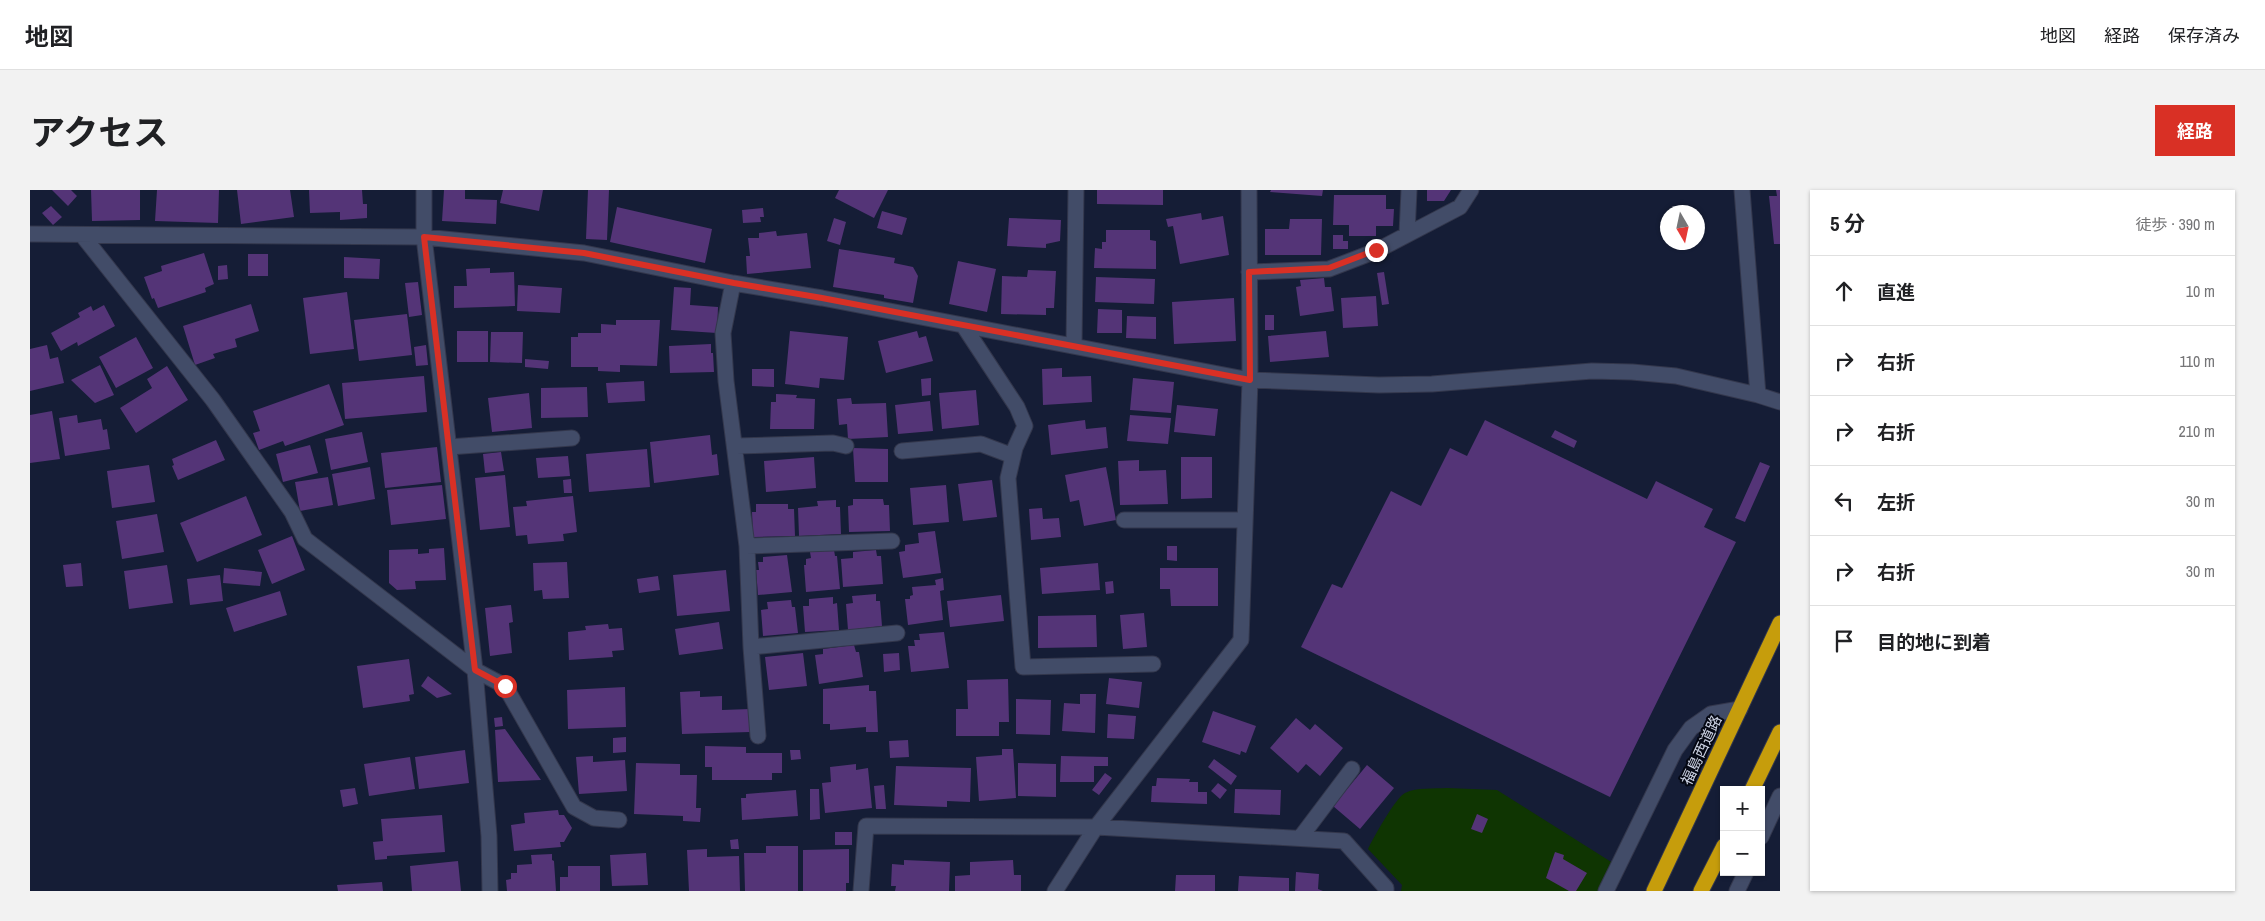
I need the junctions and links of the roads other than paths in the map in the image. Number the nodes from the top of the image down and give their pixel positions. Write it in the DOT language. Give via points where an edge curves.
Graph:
graph roads {
  1 [pos="424,190"];
  2 [pos="1076,190"];
  3 [pos="1249,190"];
  4 [pos="1409,190"];
  5 [pos="1471,190"];
  6 [pos="1742,190"];
  7 [pos="30,234"];
  8 [pos="1407,234"];
  9 [pos="82,235"];
  10 [pos="424,237"];
  11 [pos="1249,272"];
  12 [pos="734,283"];
  13 [pos="963,326"];
  14 [pos="1074,346"];
  15 [pos="1250,380"];
  16 [pos="1758,394"];
  17 [pos="1780,402"];
  18 [pos="572,438"];
  19 [pos="736,446"];
  20 [pos="846,446"];
  21 [pos="449,447"];
  22 [pos="902,451"];
  23 [pos="1014,456"];
  24 [pos="1124,520"];
  25 [pos="1245,520"];
  26 [pos="892,542"];
  27 [pos="748,546"];
  28 [pos="1780,623"];
  29 [pos="897,633"];
  30 [pos="751,647"];
  31 [pos="1152,664"];
  32 [pos="475,670"];
  33 [pos="1740,709"];
  34 [pos="1780,732"];
  35 [pos="758,736"];
  36 [pos="1352,769"];
  37 [pos="1754,786"];
  38 [pos="1780,796"];
  39 [pos="618,820"];
  40 [pos="1096,827"];
  41 [pos="1764,831"];
  42 [pos="1300,838"];
  43 [pos="1720,854"];
  44 [pos="1744,876"];
  45 [pos="490,891"];
  46 [pos="861,891"];
  47 [pos="1055,891"];
  48 [pos="1386,891"];
  49 [pos="1606,891"];
  50 [pos="1654,891"];
  51 [pos="1701,891"];
  52 [pos="1737,891"];
  1 -- 10 [label="street"];
  2 -- 14 [label="street"];
  3 -- 11 [label="street"];
  4 -- 8 [label="street"];
  5 -- 8 [label="street" via="1460,207"];
  6 -- 16 [label="street"];
  7 -- 9 [label="street"];
  8 -- 11 [label="street" via="1329,268"];
  9 -- 10 [label="street"];
  9 -- 32 [label="street" via="213,400 292,512 305,540"];
  10 -- 12 [label="street" via="584,253"];
  10 -- 21 [label="street"];
  11 -- 15 [label="street"];
  12 -- 13 [label="street"];
  12 -- 19 [label="street" via="723,333 726,382"];
  13 -- 14 [label="street"];
  13 -- 23 [label="street" via="1017,406 1024,426"];
  14 -- 15 [label="street"];
  15 -- 16 [label="street" via="1423,384 1592,371 1676,376"];
  15 -- 25 [label="street"];
  16 -- 17 [label="street"];
  18 -- 21 [label="street"];
  19 -- 20 [label="street" via="834,443"];
  19 -- 27 [label="street"];
  21 -- 32 [label="street"];
  22 -- 23 [label="street" via="981,444"];
  23 -- 31 [label="street" via="1008,478 1023,667"];
  24 -- 25 [label="street"];
  25 -- 40 [label="street" via="1240,640"];
  26 -- 27 [label="street"];
  27 -- 30 [label="street"];
  28 -- 33 [label="highway, 福島西道路"];
  29 -- 30 [label="street"];
  30 -- 35 [label="street"];
  32 -- 39 [label="street" via="505,686 574,806 594,818"];
  32 -- 45 [label="street" via="489,836"];
  33 -- 49 [label="street" via="1712,714 1691,728 1675,750"];
  33 -- 50 [label="highway, 福島西道路"];
  34 -- 37 [label="highway"];
  36 -- 42 [label="street"];
  38 -- 41 [label="street"];
  40 -- 42 [label="street"];
  40 -- 46 [label="street" via="866,826"];
  40 -- 47 [label="street"];
  42 -- 48 [label="street" via="1344,841"];
  43 -- 51 [label="highway"];
  44 -- 52 [label="street"];
}
